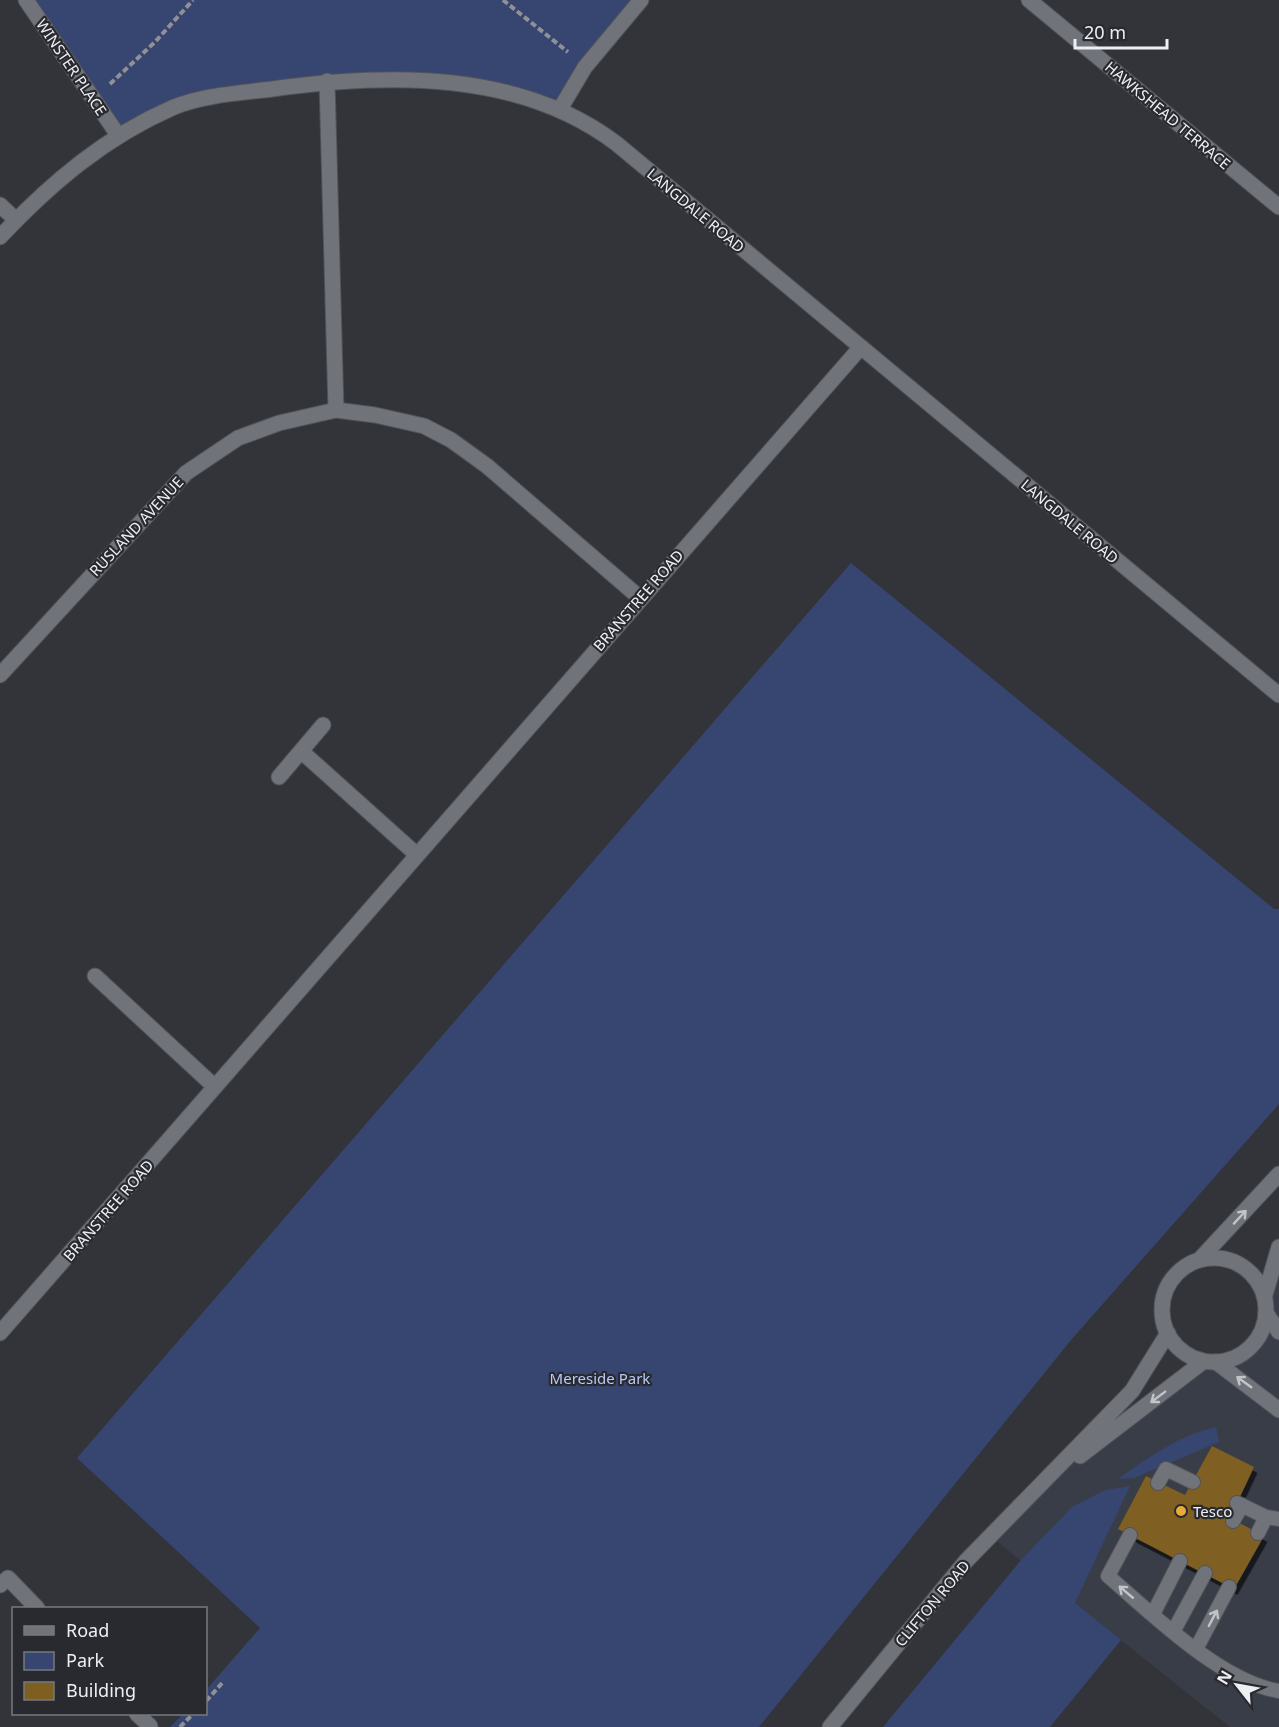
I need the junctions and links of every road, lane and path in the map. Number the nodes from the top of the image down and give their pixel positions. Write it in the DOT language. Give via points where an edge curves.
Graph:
graph roads {
  1 [pos="26,0"];
  2 [pos="193,0"];
  3 [pos="503,0"];
  4 [pos="641,0"];
  5 [pos="1029,0"];
  6 [pos="585,67"];
  7 [pos="327,81"];
  8 [pos="94,99"];
  9 [pos="560,109"];
  10 [pos="118,135"];
  11 [pos="0,205"];
  12 [pos="1279,207"];
  13 [pos="16,220"];
  14 [pos="0,237"];
  15 [pos="861,347"];
  16 [pos="336,410"];
  17 [pos="640,598"];
  18 [pos="0,675"];
  19 [pos="1279,695"];
  20 [pos="323,725"];
  21 [pos="301,751"];
  22 [pos="279,777"];
  23 [pos="417,854"];
  24 [pos="95,976"];
  25 [pos="215,1087"];
  26 [pos="1279,1174"];
  27 [pos="1279,1247"];
  28 [pos="1200,1259"];
  29 [pos="1265,1295"];
  30 [pos="1266,1313"];
  31 [pos="1279,1332"];
  32 [pos="0,1333"];
  33 [pos="1168,1333"];
  34 [pos="1210,1361"];
  35 [pos="1279,1410"];
  36 [pos="1193,1482"];
  37 [pos="1158,1483"];
  38 [pos="1041,1484"];
  39 [pos="1273,1518"];
  40 [pos="1233,1521"];
  41 [pos="1258,1533"];
  42 [pos="1130,1535"];
  43 [pos="1180,1561"];
  44 [pos="1205,1573"];
  45 [pos="3,1578"];
  46 [pos="1229,1587"];
  47 [pos="36,1607"];
  48 [pos="1152,1614"];
  49 [pos="1173,1632"];
  50 [pos="1196,1649"];
  51 [pos="224,1682"];
  52 [pos="1279,1691"];
  53 [pos="207,1700"];
  54 [pos="139,1715"];
  55 [pos="191,1715"];
  56 [pos="150,1726"];
  57 [pos="180,1727"];
  58 [pos="830,1727"];
  1 -- 8 [label="street, WINSTER PLACE"];
  2 -- 8 [label="path"];
  3 -- 6 [label="path" via="552,36"];
  4 -- 6 [label="street"];
  5 -- 12 [label="street, HAWKSHEAD TERRACE"];
  6 -- 9 [label="street"];
  7 -- 9 [label="street, LANGDALE ROAD" via="442,81 501,90"];
  7 -- 10 [label="street, LANGDALE ROAD" via="176,106"];
  7 -- 16 [label="street"];
  8 -- 10 [label="street, WINSTER PLACE"];
  9 -- 15 [label="street, LANGDALE ROAD" via="590,123 617,144"];
  10 -- 13 [label="street, LANGDALE ROAD" via="71,168"];
  11 -- 13 [label="street"];
  13 -- 14 [label="street, LANGDALE ROAD"];
  15 -- 17 [label="street, BRANSTREE ROAD"];
  15 -- 19 [label="street, LANGDALE ROAD"];
  16 -- 17 [label="street, RUSLAND AVENUE" via="424,426 451,440 487,466"];
  16 -- 18 [label="street, RUSLAND AVENUE" via="279,423 238,438 186,473"];
  17 -- 23 [label="street, BRANSTREE ROAD"];
  20 -- 21 [label="street"];
  21 -- 22 [label="street"];
  21 -- 23 [label="street"];
  23 -- 25 [label="street, BRANSTREE ROAD"];
  24 -- 25 [label="street"];
  25 -- 32 [label="street, BRANSTREE ROAD"];
  28 -- 26 [label="street, one-way"];
  27 -- 29 [label="street, CLIFTON ROAD"];
  28 -- 29 [label="street" via="1232,1261 1257,1280"];
  28 -- 33 [label="street" via="1186,1266 1167,1289 1163,1311"];
  29 -- 30 [label="street, CLIFTON ROAD"];
  30 -- 31 [label="street"];
  30 -- 34 [label="street, CLIFTON ROAD" via="1263,1329 1248,1349 1228,1359"];
  33 -- 34 [label="street" via="1189,1355"];
  33 -- 38 [label="street, CLIFTON ROAD" via="1132,1391"];
  35 -- 34 [label="street, one-way"];
  34 -- 38 [label="street, CLIFTON ROAD, one-way"];
  36 -- 37 [label="lane" via="1166,1469"];
  38 -- 58 [label="street, CLIFTON ROAD" via="966,1561"];
  39 -- 40 [label="lane" via="1240,1504"];
  39 -- 41 [label="lane"];
  48 -- 42 [label="lane, one-way" via="1108,1576"];
  43 -- 48 [label="lane"];
  44 -- 49 [label="lane"];
  45 -- 47 [label="street"];
  50 -- 46 [label="lane, one-way"];
  48 -- 49 [label="lane"];
  49 -- 50 [label="lane"];
  50 -- 52 [label="lane" via="1262,1689"];
  51 -- 53 [label="path"];
  54 -- 56 [label="street"];
  55 -- 57 [label="path"];
}
